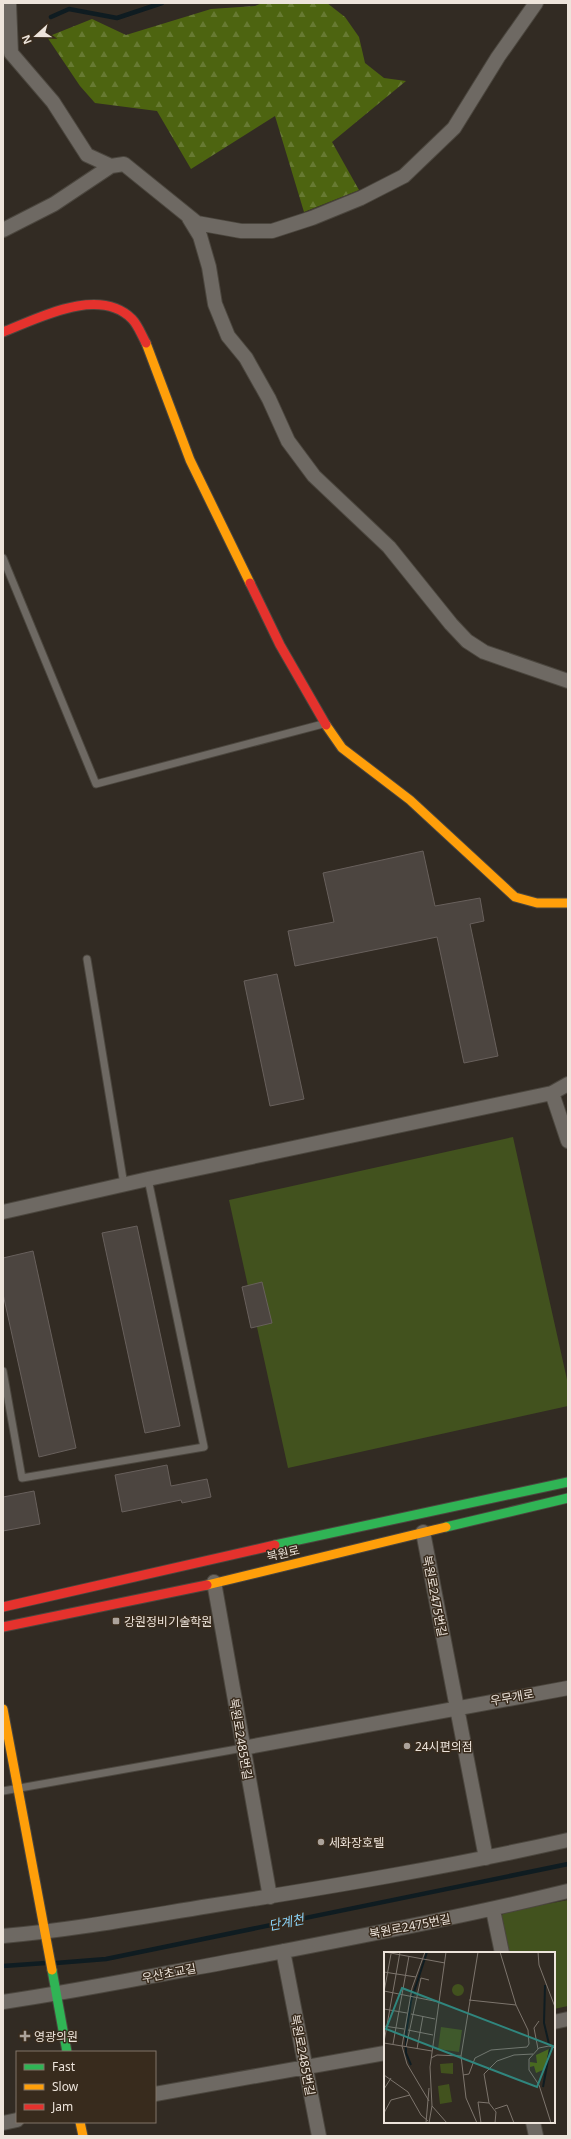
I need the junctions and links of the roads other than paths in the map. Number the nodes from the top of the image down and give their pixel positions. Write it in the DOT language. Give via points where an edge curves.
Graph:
graph roads {
  1 [pos="9,3"];
  2 [pos="536,3"];
  3 [pos="111,166"];
  4 [pos="185,212"];
  5 [pos="3,230"];
  6 [pos="3,332"];
  7 [pos="3,558"];
  8 [pos="568,681"];
  9 [pos="325,723"];
  10 [pos="568,904"];
  11 [pos="87,959"];
  12 [pos="568,1084"];
  13 [pos="552,1093"];
  14 [pos="568,1141"];
  15 [pos="148,1179"];
  16 [pos="124,1185"];
  17 [pos="3,1212"];
  18 [pos="3,1372"];
  19 [pos="568,1482"];
  20 [pos="568,1498"];
  21 [pos="423,1532"];
  22 [pos="214,1582"];
  23 [pos="3,1607"];
  24 [pos="3,1627"];
  25 [pos="568,1688"];
  26 [pos="456,1707"];
  27 [pos="3,1709"];
  28 [pos="243,1748"];
  29 [pos="19,1788"];
  30 [pos="3,1791"];
  31 [pos="568,1840"];
  32 [pos="486,1858"];
  33 [pos="568,1891"];
  34 [pos="270,1897"];
  35 [pos="493,1910"];
  36 [pos="46,1932"];
  37 [pos="3,1936"];
  38 [pos="283,1951"];
  39 [pos="502,1952"];
  40 [pos="54,1989"];
  41 [pos="3,2002"];
  42 [pos="568,2019"];
  43 [pos="555,2022"];
  44 [pos="67,2051"];
  45 [pos="384,2053"];
  46 [pos="305,2067"];
  47 [pos="156,2094"];
  48 [pos="16,2120"];
  49 [pos="3,2123"];
  50 [pos="80,2123"];
  51 [pos="533,2123"];
  52 [pos="83,2136"];
  53 [pos="319,2136"];
  54 [pos="536,2136"];
  1 -- 3 [label="street" via="11,53 53,102 87,155"];
  2 -- 4 [label="street" via="498,57 454,128 404,176 361,198 272,231 241,230 196,222"];
  3 -- 4 [label="street" via="124,164"];
  3 -- 5 [label="street" via="54,204"];
  4 -- 8 [label="street" via="200,236 209,266 215,304 228,336 246,358 269,399 288,441 314,476 389,547 467,641 484,652"];
  6 -- 9 [label="street" via="51,313 90,303 117,308 133,320 147,345 194,468 280,645"];
  7 -- 9 [label="lane" via="96,784"];
  9 -- 10 [label="street" via="342,748 410,800 515,896 537,903"];
  11 -- 16 [label="lane"];
  12 -- 13 [label="street"];
  13 -- 14 [label="street"];
  13 -- 15 [label="street"];
  15 -- 16 [label="street"];
  15 -- 18 [label="lane" via="204,1447 22,1478"];
  16 -- 17 [label="street"];
  19 -- 23 [label="street, 북원로" via="260,1548"];
  20 -- 21 [label="street, 북원로"];
  21 -- 22 [label="street, 북원로"];
  21 -- 26 [label="street, 북원로2475번길"];
  22 -- 24 [label="street, 북원로"];
  22 -- 28 [label="street, 북원로2485번길"];
  25 -- 26 [label="street, 우무개로"];
  26 -- 28 [label="street"];
  26 -- 32 [label="street, 북원로2475번길"];
  27 -- 29 [label="street"];
  28 -- 29 [label="lane"];
  28 -- 34 [label="street, 북원로2485번길"];
  29 -- 30 [label="lane"];
  29 -- 36 [label="street"];
  31 -- 32 [label="street"];
  32 -- 34 [label="street"];
  33 -- 35 [label="street, 북원로2475번길"];
  34 -- 36 [label="street"];
  35 -- 38 [label="street, 북원로2475번길"];
  35 -- 39 [label="street"];
  36 -- 37 [label="street"];
  36 -- 40 [label="street"];
  38 -- 40 [label="street, 우산초교길"];
  38 -- 46 [label="street, 북원로2485번길"];
  40 -- 41 [label="street, 우산초교길"];
  40 -- 44 [label="street"];
  42 -- 43 [label="street"];
  45 -- 46 [label="street"];
  46 -- 47 [label="street"];
  46 -- 53 [label="street, 북원로2485번길"];
  48 -- 49 [label="street"];
  50 -- 52 [label="street"];
  51 -- 54 [label="street"];
}
